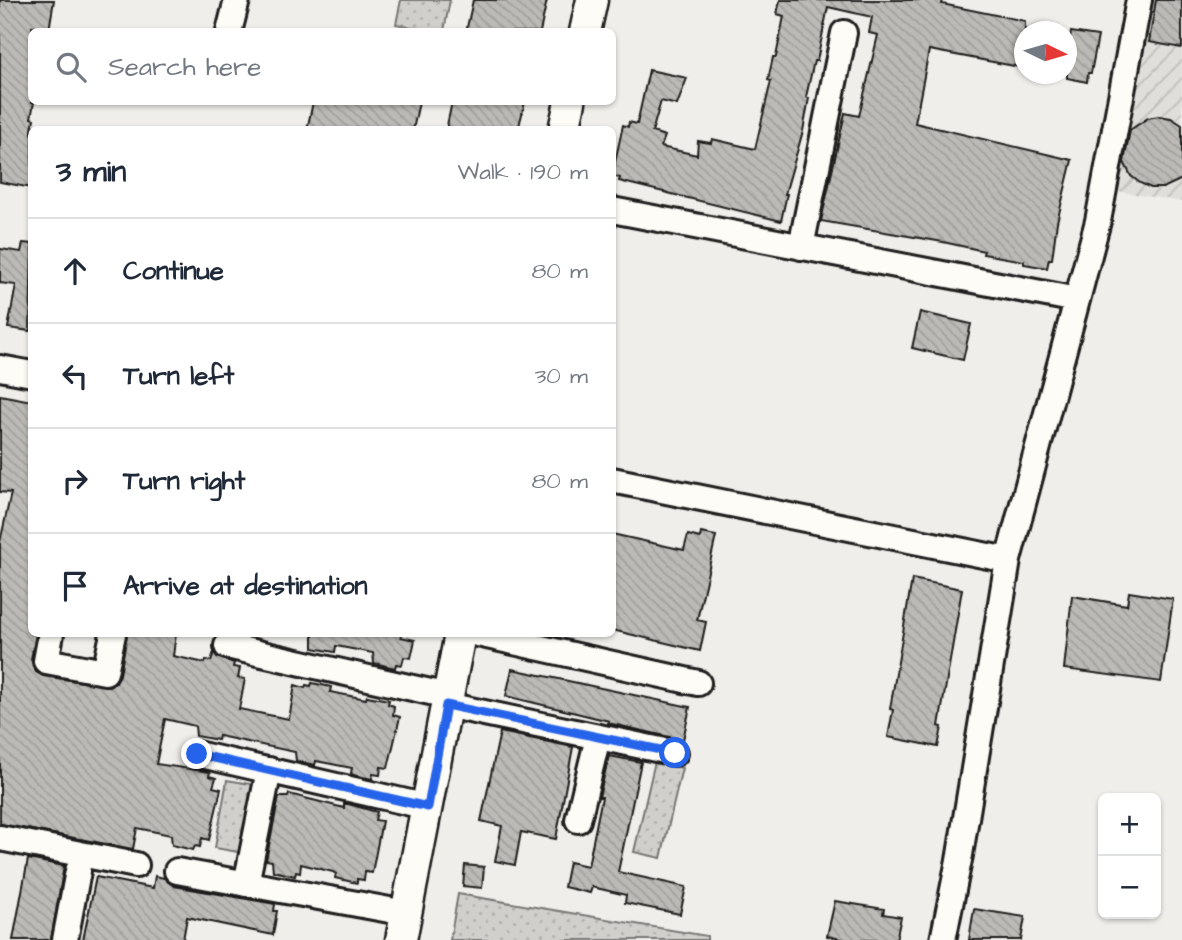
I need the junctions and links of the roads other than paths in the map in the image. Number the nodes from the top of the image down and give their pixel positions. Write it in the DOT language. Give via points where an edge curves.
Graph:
graph roads {
  1 [pos="237,0"];
  2 [pos="592,0"];
  3 [pos="1139,0"];
  4 [pos="230,28"];
  5 [pos="586,28"];
  6 [pos="844,33"];
  7 [pos="569,105"];
  8 [pos="565,126"];
  9 [pos="616,211"];
  10 [pos="801,247"];
  11 [pos="1077,300"];
  12 [pos="0,368"];
  13 [pos="28,373"];
  14 [pos="616,481"];
  15 [pos="1008,560"];
  16 [pos="50,637"];
  17 [pos="112,637"];
  18 [pos="459,637"];
  19 [pos="492,637"];
  20 [pos="228,646"];
  21 [pos="698,682"];
  22 [pos="447,700"];
  23 [pos="598,737"];
  24 [pos="675,753"];
  25 [pos="197,754"];
  26 [pos="269,770"];
  27 [pos="428,807"];
  28 [pos="578,820"];
  29 [pos="0,838"];
  30 [pos="136,865"];
  31 [pos="78,871"];
  32 [pos="177,871"];
  33 [pos="246,884"];
  34 [pos="403,926"];
  35 [pos="65,940"];
  36 [pos="943,940"];
  1 -- 4 [label="street"];
  2 -- 5 [label="street"];
  3 -- 11 [label="street" via="1098,221"];
  6 -- 10 [label="street"];
  7 -- 8 [label="street"];
  9 -- 10 [label="street"];
  10 -- 11 [label="street"];
  11 -- 15 [label="street"];
  12 -- 13 [label="street"];
  14 -- 15 [label="street"];
  15 -- 36 [label="street"];
  16 -- 17 [label="street" via="46,661 105,672"];
  18 -- 22 [label="street"];
  19 -- 21 [label="street"];
  20 -- 22 [label="street"];
  22 -- 23 [label="street"];
  22 -- 27 [label="street"];
  23 -- 24 [label="street"];
  23 -- 28 [label="street"];
  25 -- 26 [label="street"];
  26 -- 27 [label="street"];
  26 -- 33 [label="street"];
  27 -- 34 [label="street"];
  29 -- 30 [label="street"];
  31 -- 35 [label="street"];
  32 -- 33 [label="street"];
  33 -- 34 [label="street"];
}
